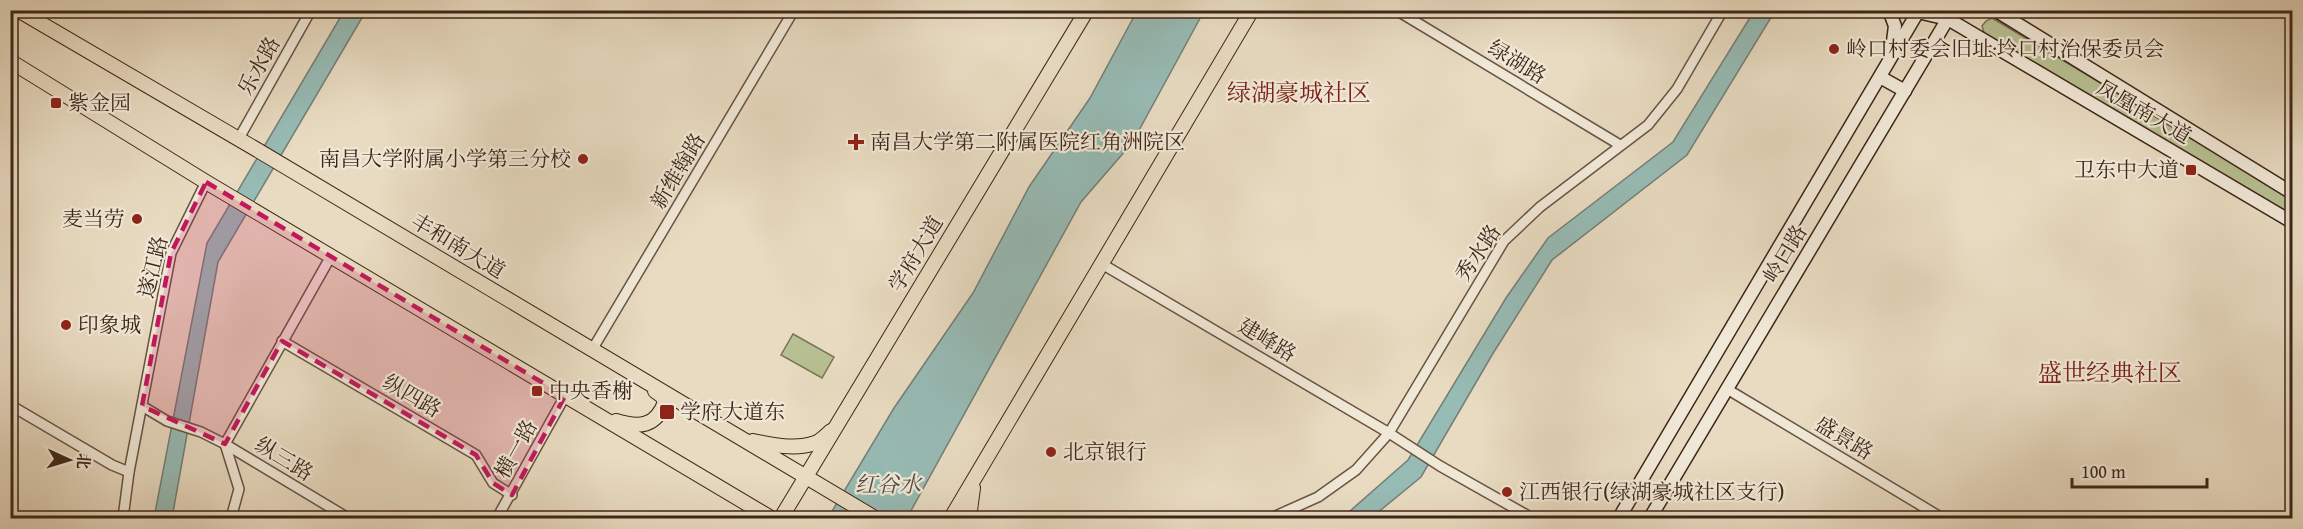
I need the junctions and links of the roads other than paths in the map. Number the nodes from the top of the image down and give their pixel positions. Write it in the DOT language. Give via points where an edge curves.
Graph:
graph roads {
  1 [pos="18,10"];
  2 [pos="27,10"];
  3 [pos="311,10"];
  4 [pos="794,10"];
  5 [pos="1087,10"];
  6 [pos="1252,10"];
  7 [pos="1396,10"];
  8 [pos="1723,10"];
  9 [pos="1889,10"];
  10 [pos="1995,10"];
  11 [pos="1915,11"];
  12 [pos="1950,15"];
  13 [pos="2006,15"];
  14 [pos="43,25"];
  15 [pos="10,61"];
  16 [pos="1882,74"];
  17 [pos="1905,91"];
  18 [pos="238,140"];
  19 [pos="1620,145"];
  20 [pos="206,182"];
  21 [pos="2292,193"];
  22 [pos="2292,222"];
  23 [pos="331,256"];
  24 [pos="1102,264"];
  25 [pos="282,341"];
  26 [pos="592,350"];
  27 [pos="627,371"];
  28 [pos="1727,389"];
  29 [pos="565,396"];
  30 [pos="10,405"];
  31 [pos="142,406"];
  32 [pos="600,417"];
  33 [pos="838,426"];
  34 [pos="1389,433"];
  35 [pos="739,438"];
  36 [pos="225,444"];
  37 [pos="129,472"];
  38 [pos="807,478"];
  39 [pos="975,478"];
  40 [pos="718,487"];
  41 [pos="512,495"];
  42 [pos="123,519"];
  43 [pos="231,519"];
  44 [pos="348,519"];
  45 [pos="497,519"];
  46 [pos="755,519"];
  47 [pos="771,519"];
  48 [pos="781,519"];
  49 [pos="875,519"];
  50 [pos="951,519"];
  51 [pos="969,519"];
  52 [pos="1271,519"];
  53 [pos="1532,519"];
  54 [pos="1620,519"];
  55 [pos="1650,519"];
  56 [pos="1942,519"];
  1 -- 14 [label="main road, 丰和南大道"];
  2 -- 14 [label="main road"];
  3 -- 18 [label="street, 乐水路"];
  4 -- 26 [label="street, 新维翰路"];
  5 -- 33 [label="main road, 学府大道"];
  6 -- 24 [label="main road"];
  7 -- 19 [label="street, 绿湖路"];
  8 -- 19 [label="street, 秀水路" via="1677,89 1648,125"];
  9 -- 16 [label="street" via="1895,26 1894,42"];
  10 -- 13 [label="street, 凤凰南大道"];
  11 -- 12 [label="street, 凤凰南大道"];
  11 -- 16 [label="street, 岭口路"];
  12 -- 17 [label="street, 岭口路"];
  12 -- 22 [label="street, 凤凰南大道"];
  13 -- 21 [label="street, 凤凰南大道"];
  14 -- 18 [label="main road, 丰和南大道"];
  15 -- 20 [label="main road"];
  16 -- 17 [label="street"];
  16 -- 54 [label="street, 岭口路"];
  17 -- 28 [label="street, 岭口路"];
  18 -- 26 [label="main road, 丰和南大道"];
  19 -- 34 [label="street, 秀水路" via="1540,207 1504,241"];
  20 -- 23 [label="main road"];
  20 -- 31 [label="street, 遂江路" via="171,253"];
  23 -- 25 [label="street"];
  23 -- 29 [label="main road"];
  24 -- 34 [label="street, 建峰路"];
  24 -- 39 [label="main road"];
  25 -- 36 [label="street"];
  25 -- 41 [label="street, 纵四路" via="476,455 493,483"];
  26 -- 27 [label="main road, 丰和南大道"];
  27 -- 32 [label="main road" via="662,396 665,402 661,413 643,425"];
  27 -- 35 [label="main road, 丰和南大道"];
  28 -- 55 [label="street, 岭口路"];
  28 -- 56 [label="street, 盛景路"];
  29 -- 32 [label="main road"];
  29 -- 41 [label="street, 横一路"];
  30 -- 37 [label="street"];
  31 -- 36 [label="street, 纵三路" via="167,421"];
  31 -- 37 [label="street, 遂江路"];
  32 -- 40 [label="main road"];
  33 -- 35 [label="main road" via="816,442 799,445 776,446"];
  33 -- 38 [label="main road, 学府大道"];
  34 -- 52 [label="street, 秀水路" via="1356,470 1318,497"];
  34 -- 53 [label="street, 建峰路"];
  35 -- 38 [label="main road, 丰和南大道"];
  36 -- 43 [label="street" via="239,489"];
  36 -- 44 [label="street, 纵三路"];
  37 -- 42 [label="street, 遂江路"];
  38 -- 48 [label="main road, 学府大道"];
  38 -- 49 [label="main road, 丰和南大道"];
  39 -- 50 [label="main road"];
  39 -- 51 [label="main road"];
  40 -- 46 [label="main road"];
  40 -- 47 [label="main road"];
  41 -- 45 [label="street, 横一路"];
}
